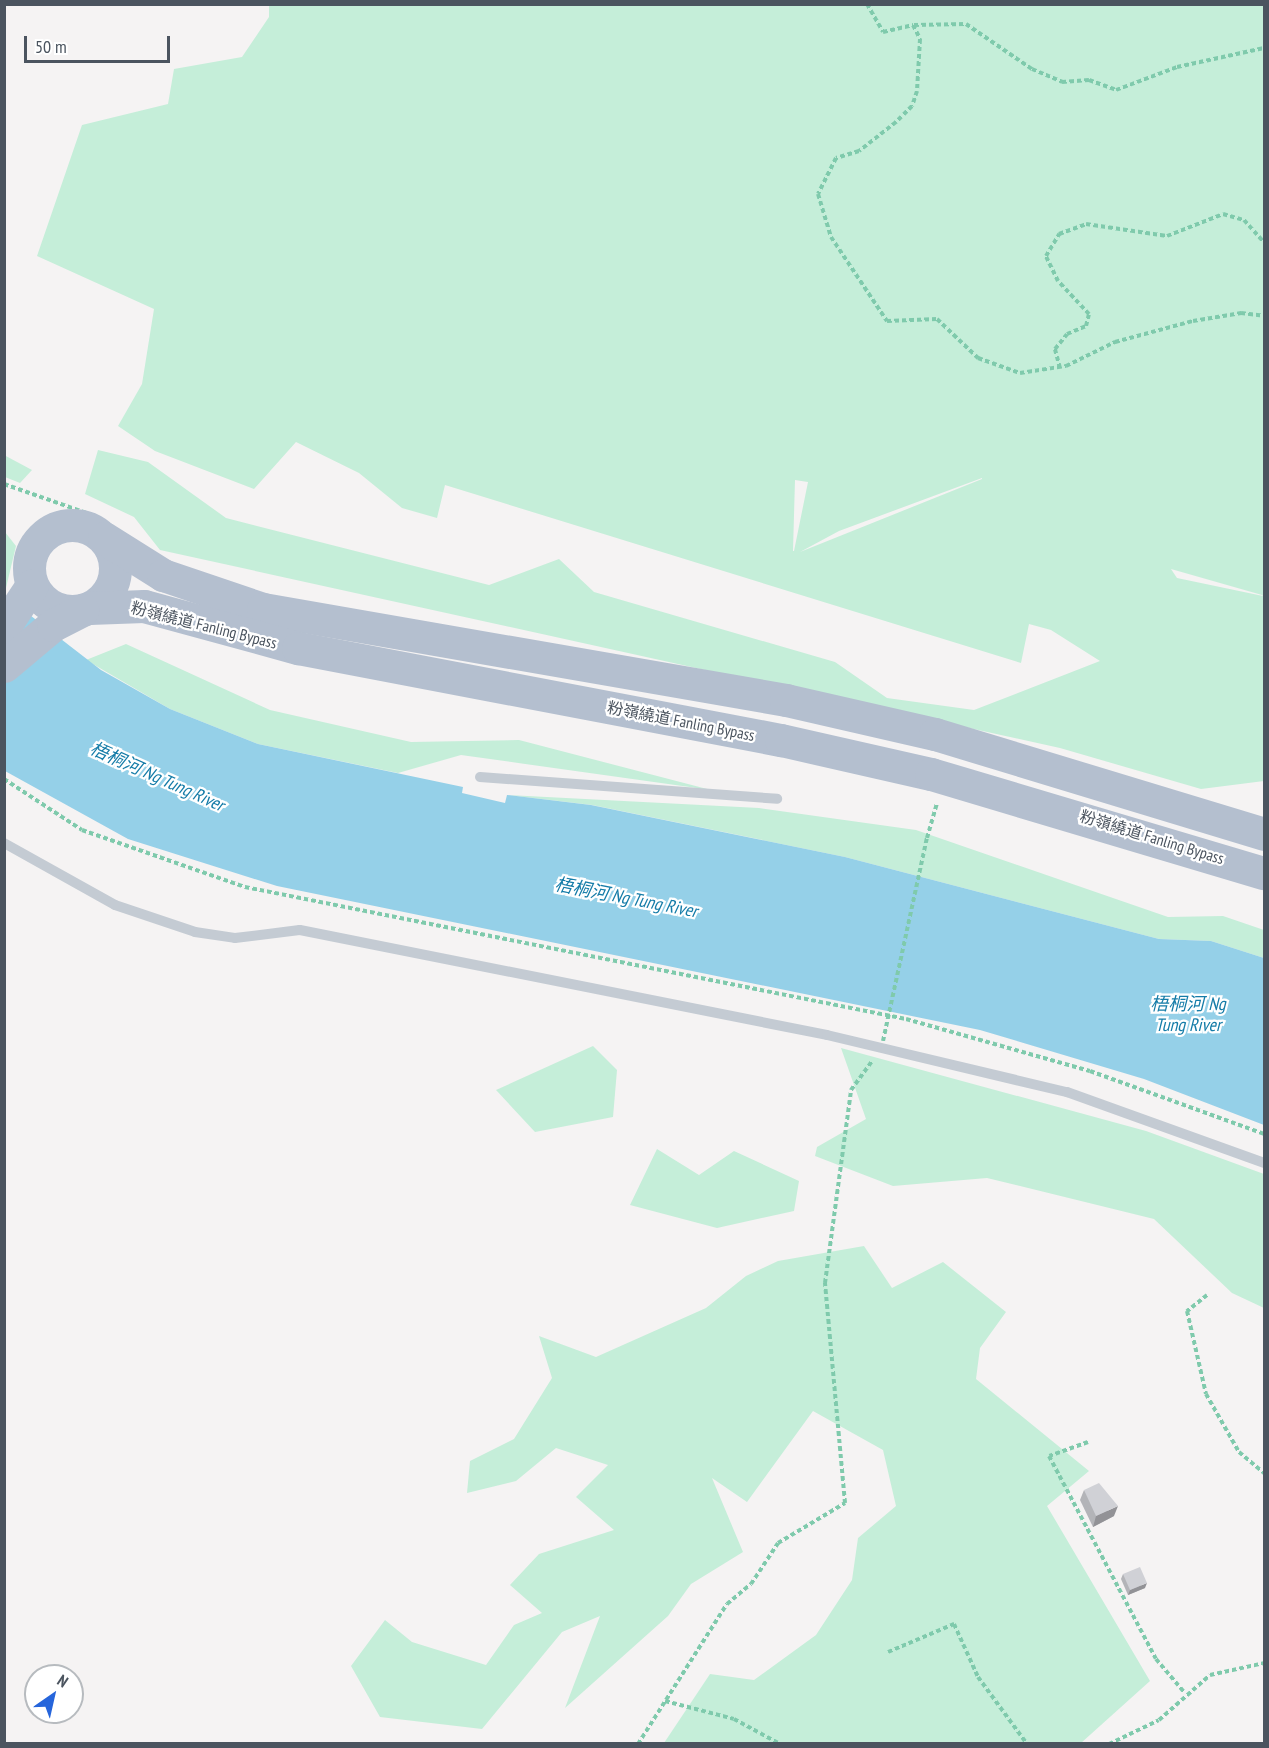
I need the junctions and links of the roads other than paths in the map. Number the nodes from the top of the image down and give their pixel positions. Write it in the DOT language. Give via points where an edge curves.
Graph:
graph roads {
  1 [pos="104,538"];
  2 [pos="28,594"];
  3 [pos="86,609"];
  4 [pos="4,627"];
  5 [pos="302,633"];
  6 [pos="4,666"];
  7 [pos="480,777"];
  8 [pos="777,799"];
  9 [pos="1264,834"];
  10 [pos="4,843"];
  11 [pos="1264,873"];
  12 [pos="1264,1163"];
  1 -- 2 [label="main road" via="77,525 48,531 30,555"];
  1 -- 3 [label="main road" via="112,551 114,580"];
  1 -- 5 [label="main road, 粉嶺繞道 Fanling Bypass" via="190,586"];
  2 -- 3 [label="main road" via="52,606"];
  2 -- 4 [label="main road"];
  3 -- 5 [label="main road, 粉嶺繞道 Fanling Bypass" via="144,606"];
  3 -- 6 [label="main road" via="53,625"];
  5 -- 9 [label="main road, 粉嶺繞道 Fanling Bypass, bridge" via="844,713 1078,775"];
  5 -- 11 [label="main road, 粉嶺繞道 Fanling Bypass, bridge" via="841,752 1035,801"];
  7 -- 8 [label="lane"];
  10 -- 12 [label="lane" via="116,905 195,932 235,938 300,930 882,1046 1067,1092"];
}
